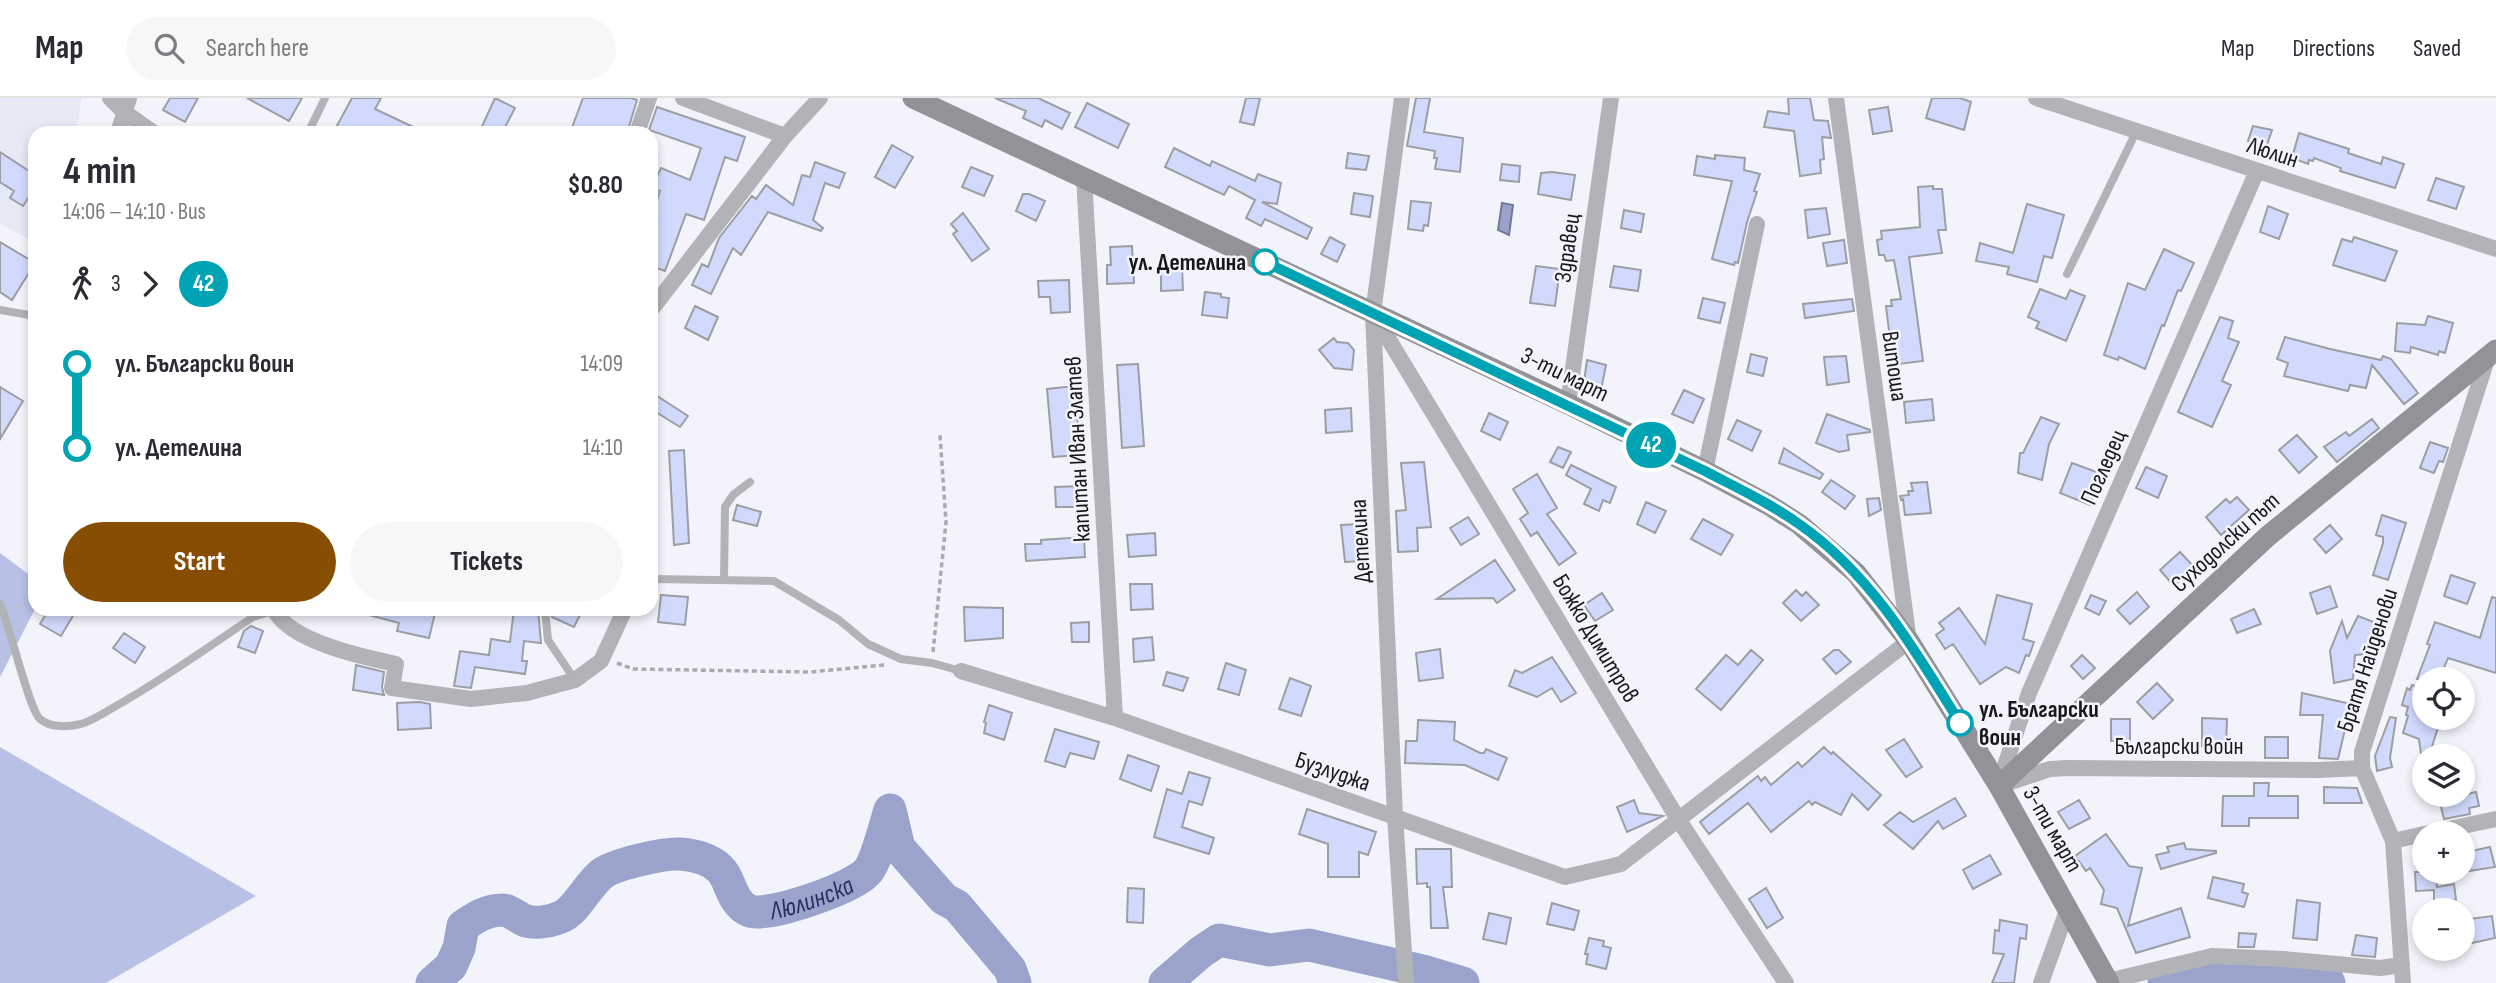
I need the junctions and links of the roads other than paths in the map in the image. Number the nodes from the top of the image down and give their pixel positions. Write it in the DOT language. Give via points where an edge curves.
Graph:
graph roads {
  1 [pos="110,98"];
  2 [pos="325,98"];
  3 [pos="649,98"];
  4 [pos="682,98"];
  5 [pos="820,98"];
  6 [pos="913,98"];
  7 [pos="1402,98"];
  8 [pos="1611,98"];
  9 [pos="1836,98"];
  10 [pos="2036,98"];
  11 [pos="126,105"];
  12 [pos="120,126"];
  13 [pos="147,126"];
  14 [pos="311,126"];
  15 [pos="639,126"];
  16 [pos="2136,132"];
  17 [pos="785,136"];
  18 [pos="2257,171"];
  19 [pos="1084,177"];
  20 [pos="1757,224"];
  21 [pos="2496,249"];
  22 [pos="2067,274"];
  23 [pos="658,301"];
  24 [pos="0,310"];
  25 [pos="1373,313"];
  26 [pos="28,315"];
  27 [pos="2492,353"];
  28 [pos="1568,404"];
  29 [pos="1705,471"];
  30 [pos="750,482"];
  31 [pos="658,579"];
  32 [pos="724,579"];
  33 [pos="0,604"];
  34 [pos="256,616"];
  35 [pos="278,616"];
  36 [pos="546,616"];
  37 [pos="622,616"];
  38 [pos="1909,641"];
  39 [pos="961,671"];
  40 [pos="575,680"];
  41 [pos="1115,718"];
  42 [pos="2362,768"];
  43 [pos="1999,786"];
  44 [pos="1395,816"];
  45 [pos="2496,818"];
  46 [pos="1678,819"];
  47 [pos="2475,823"];
  48 [pos="2412,837"];
  49 [pos="2393,841"];
  50 [pos="2068,908"];
  51 [pos="2402,965"];
  52 [pos="2108,982"];
  53 [pos="1406,983"];
  54 [pos="1786,983"];
  55 [pos="2041,983"];
  56 [pos="2403,983"];
  1 -- 11 [label="street"];
  2 -- 14 [label="lane"];
  3 -- 15 [label="street"];
  4 -- 17 [label="street"];
  5 -- 17 [label="street"];
  6 -- 19 [label="street, 3-ти март"];
  7 -- 25 [label="street, Детелина"];
  8 -- 28 [label="street, Здравец"];
  9 -- 38 [label="street, Витоша"];
  10 -- 16 [label="street, Люлин"];
  11 -- 12 [label="street"];
  11 -- 13 [label="street"];
  16 -- 18 [label="street, Люлин"];
  16 -- 22 [label="lane"];
  17 -- 23 [label="street"];
  18 -- 21 [label="street, Люлин"];
  18 -- 43 [label="street, Погледец" via="2029,693"];
  19 -- 25 [label="street, 3-ти март"];
  19 -- 41 [label="street, капитан Иван Златев"];
  20 -- 29 [label="street"];
  24 -- 26 [label="lane"];
  25 -- 28 [label="street, 3-ти март"];
  25 -- 44 [label="street, Детелина"];
  25 -- 46 [label="street, Божко Димитров"];
  27 -- 42 [label="street, Братя Найденови" via="2362,752"];
  27 -- 43 [label="street, Суходолски път" via="2268,536"];
  28 -- 29 [label="street, 3-ти март"];
  29 -- 38 [label="street, 3-ти март" via="1769,505 1827,546 1856,573"];
  30 -- 32 [label="lane" via="724,507"];
  31 -- 32 [label="lane"];
  32 -- 39 [label="lane" via="774,581 839,620 868,644 901,659"];
  33 -- 34 [label="lane" via="38,718 66,726 82,723 142,691"];
  35 -- 40 [label="street" via="288,629 351,654 396,664 392,688 471,699 527,693"];
  36 -- 40 [label="lane" via="548,640"];
  37 -- 40 [label="street" via="601,660"];
  38 -- 43 [label="street, 3-ти март"];
  38 -- 46 [label="street, Бузлуджа"];
  39 -- 41 [label="street, Бузлуджа"];
  41 -- 44 [label="street, Бузлуджа"];
  42 -- 43 [label="street, Български войн" via="2067,768"];
  42 -- 49 [label="street, Братя Найденови"];
  43 -- 50 [label="street, 3-ти март"];
  44 -- 46 [label="street, Бузлуджа" via="1565,877 1621,864"];
  44 -- 53 [label="street, Детелина"];
  45 -- 47 [label="street"];
  46 -- 54 [label="street, Божко Димитров"];
  48 -- 49 [label="street"];
  49 -- 51 [label="street, Братя Найденови"];
  50 -- 52 [label="street, 3-ти март"];
  50 -- 55 [label="street"];
  51 -- 52 [label="street" via="2380,968 2212,956"];
  51 -- 56 [label="street, Братя Найденови"];
}
